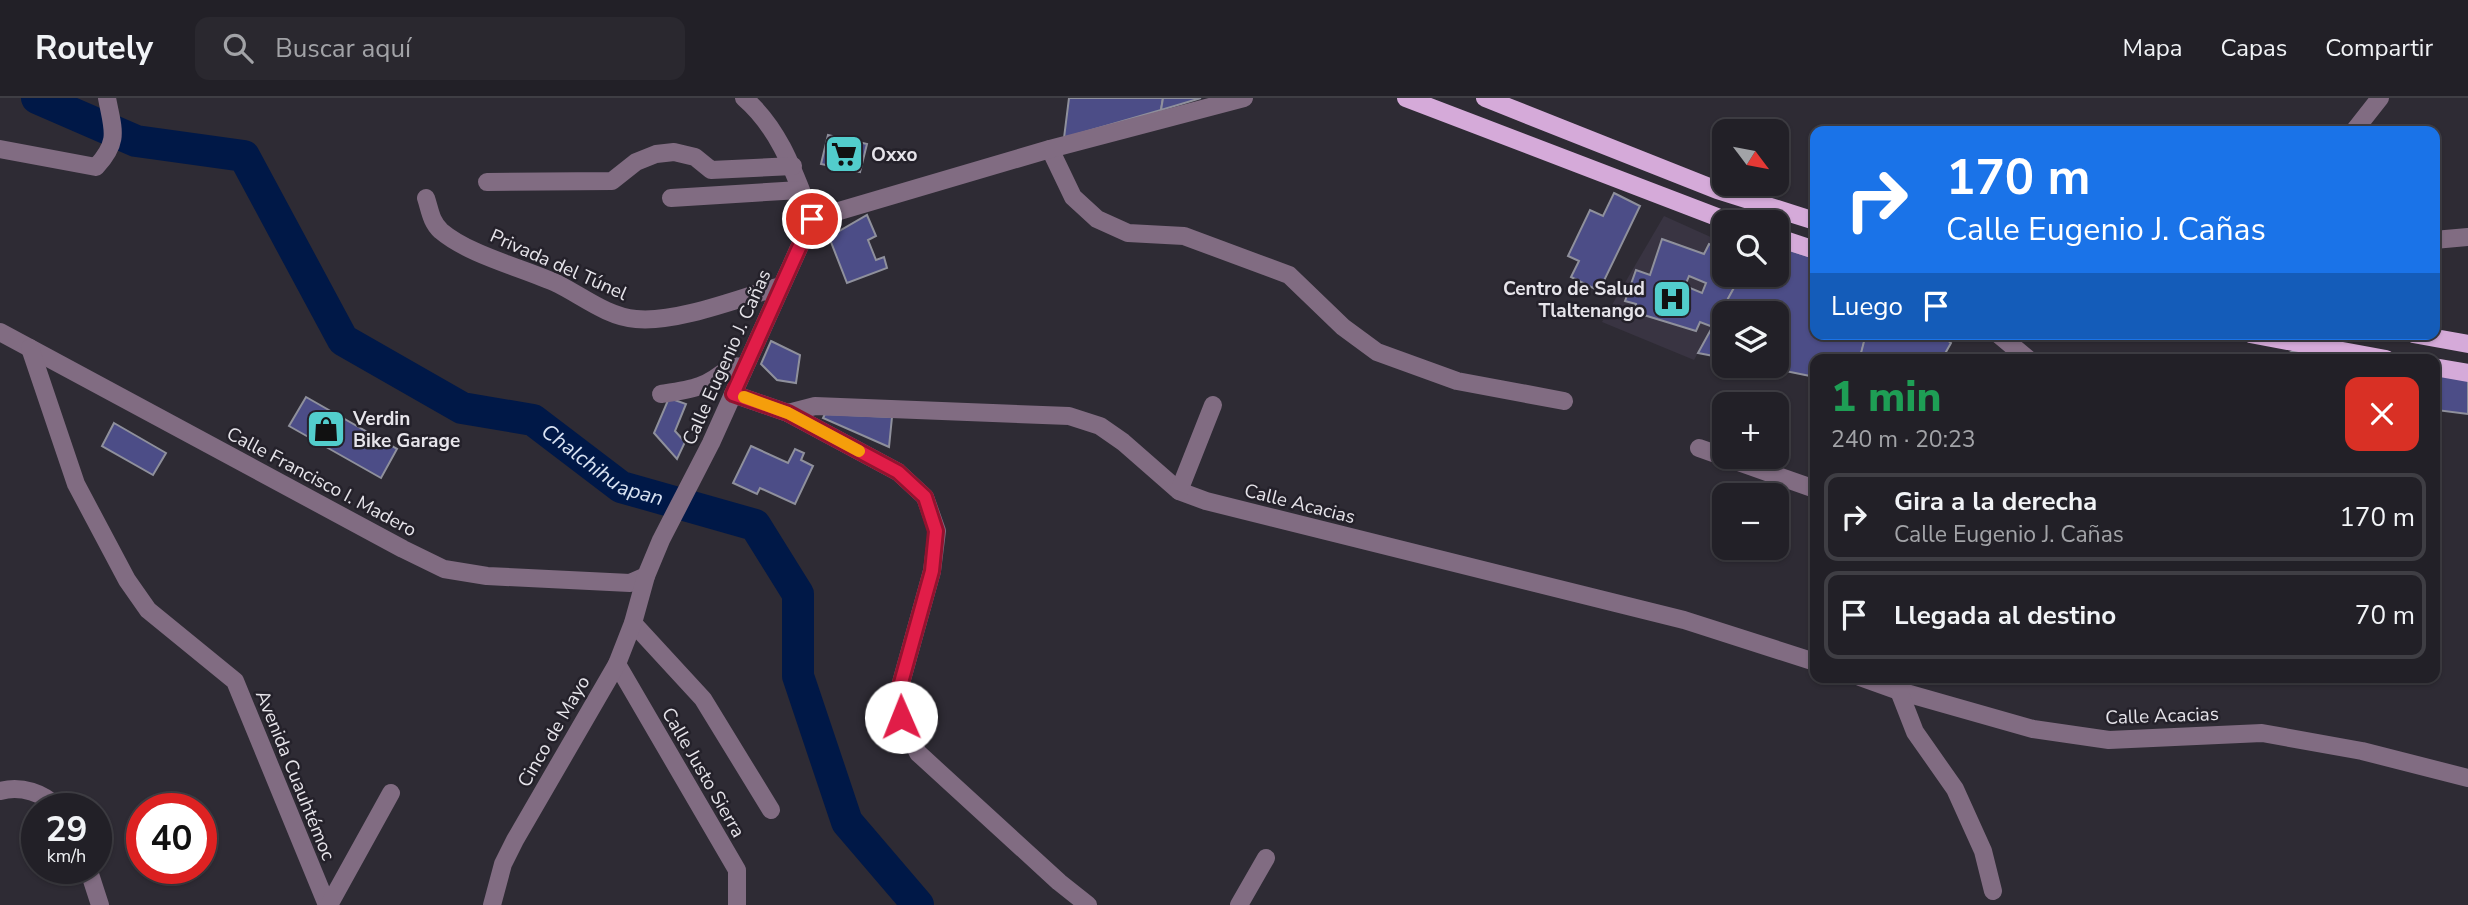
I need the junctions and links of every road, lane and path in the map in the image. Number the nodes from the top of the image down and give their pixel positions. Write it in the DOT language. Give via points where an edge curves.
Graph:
graph roads {
  1 [pos="107,98"];
  2 [pos="744,98"];
  3 [pos="1244,98"];
  4 [pos="1406,98"];
  5 [pos="1485,98"];
  6 [pos="2373,101"];
  7 [pos="2357,126"];
  8 [pos="0,149"];
  9 [pos="1050,149"];
  10 [pos="793,166"];
  11 [pos="487,182"];
  12 [pos="800,190"];
  13 [pos="426,198"];
  14 [pos="671,198"];
  15 [pos="1712,215"];
  16 [pos="812,219"];
  17 [pos="1810,219"];
  18 [pos="2468,237"];
  19 [pos="2440,239"];
  20 [pos="1789,241"];
  21 [pos="1810,248"];
  22 [pos="781,286"];
  23 [pos="0,332"];
  24 [pos="2440,339"];
  25 [pos="2005,340"];
  26 [pos="2314,340"];
  27 [pos="2468,344"];
  28 [pos="30,348"];
  29 [pos="2022,354"];
  30 [pos="2367,354"];
  31 [pos="744,367"];
  32 [pos="2440,368"];
  33 [pos="2468,373"];
  34 [pos="661,394"];
  35 [pos="733,394"];
  36 [pos="1564,401"];
  37 [pos="1213,405"];
  38 [pos="788,413"];
  39 [pos="1699,448"];
  40 [pos="1810,487"];
  41 [pos="1179,491"];
  42 [pos="646,576"];
  43 [pos="632,623"];
  44 [pos="1810,660"];
  45 [pos="617,664"];
  46 [pos="1877,683"];
  47 [pos="1899,691"];
  48 [pos="2468,778"];
  49 [pos="0,792"];
  50 [pos="36,793"];
  51 [pos="391,793"];
  52 [pos="772,810"];
  53 [pos="1266,858"];
  54 [pos="93,884"];
  55 [pos="1993,891"];
  56 [pos="100,905"];
  57 [pos="328,905"];
  58 [pos="492,905"];
  59 [pos="737,905"];
  60 [pos="1088,905"];
  61 [pos="1239,905"];
  1 -- 8 [label="street" via="113,142 96,167"];
  2 -- 10 [label="street" via="760,112"];
  3 -- 9 [label="street"];
  4 -- 15 [label="main road"];
  5 -- 17 [label="main road" via="1717,190"];
  6 -- 7 [label="street"];
  9 -- 16 [label="street"];
  9 -- 36 [label="street" via="1073,197 1097,219 1128,233 1184,236 1289,275 1343,327 1377,352 1457,381"];
  10 -- 11 [label="street" via="711,170 695,157 674,152 636,162 612,181"];
  10 -- 12 [label="street"];
  12 -- 14 [label="street"];
  12 -- 16 [label="street"];
  13 -- 22 [label="street, Privada del Túnel" via="433,223 464,245 634,319 671,317"];
  16 -- 22 [label="street, Calle Eugenio J. Cañas"];
  18 -- 19 [label="street"];
  20 -- 21 [label="main road"];
  22 -- 31 [label="street, Calle Eugenio J. Cañas"];
  23 -- 28 [label="street, Calle Francisco I. Madero"];
  24 -- 27 [label="main road"];
  25 -- 29 [label="street"];
  26 -- 30 [label="main road"];
  28 -- 42 [label="street, Calle Francisco I. Madero" via="444,569 487,576 630,583"];
  28 -- 57 [label="street, Avenida Cuauhtémoc" via="76,484 127,580 148,610 235,681"];
  31 -- 34 [label="street" via="731,366 713,382 696,388"];
  31 -- 35 [label="street, Calle Eugenio J. Cañas"];
  32 -- 33 [label="main road"];
  35 -- 38 [label="street"];
  35 -- 42 [label="street, Calle Eugenio J. Cañas"];
  37 -- 41 [label="street"];
  38 -- 41 [label="street, Calle Acacias" via="815,406 1069,416 1100,426"];
  38 -- 60 [label="street" via="898,472 925,497 936,531 932,571 899,690 901,717 918,753"];
  39 -- 40 [label="street"];
  41 -- 44 [label="street, Calle Acacias" via="1684,620"];
  42 -- 43 [label="street, Cinco de Mayo"];
  43 -- 45 [label="street, Cinco de Mayo"];
  43 -- 52 [label="street" via="704,699"];
  45 -- 58 [label="street, Cinco de Mayo" via="514,840"];
  45 -- 59 [label="street, Calle Justo Sierra" via="737,870"];
  46 -- 47 [label="street, Calle Acacias"];
  47 -- 48 [label="street, Calle Acacias" via="2033,729 2109,740 2262,733 2362,751"];
  47 -- 55 [label="street" via="1915,732 1955,789 1983,851"];
  49 -- 50 [label="street"];
  51 -- 57 [label="street"];
  53 -- 61 [label="street"];
  54 -- 56 [label="street"];
}
